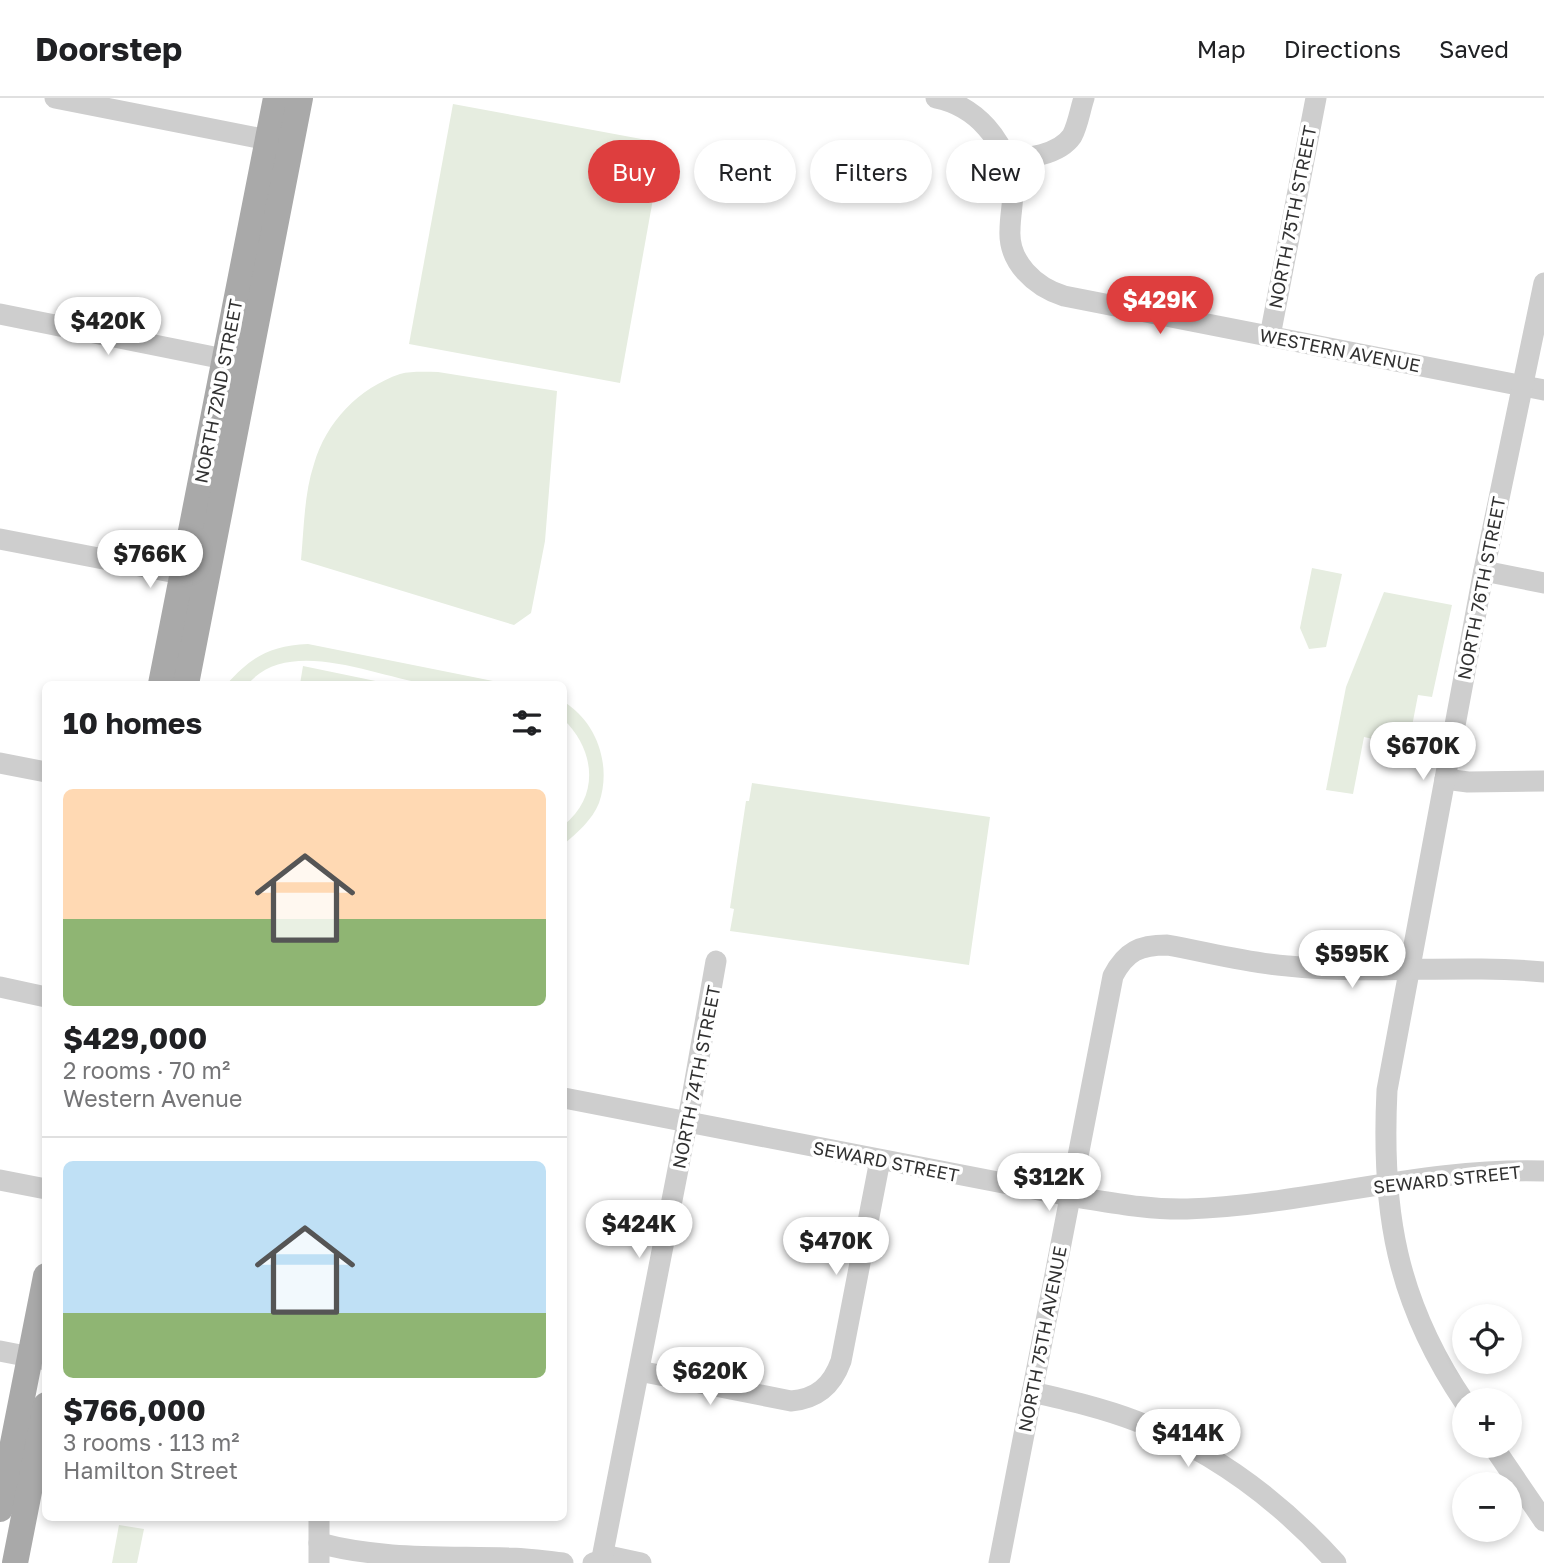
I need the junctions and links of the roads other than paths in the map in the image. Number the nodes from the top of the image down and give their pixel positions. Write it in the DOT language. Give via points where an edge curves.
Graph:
graph roads {
  1 [pos="55,98"];
  2 [pos="276,98"];
  3 [pos="300,98"];
  4 [pos="936,98"];
  5 [pos="1084,98"];
  6 [pos="1315,98"];
  7 [pos="996,140"];
  8 [pos="279,142"];
  9 [pos="1045,153"];
  10 [pos="1011,203"];
  11 [pos="1544,283"];
  12 [pos="0,314"];
  13 [pos="1270,336"];
  14 [pos="225,359"];
  15 [pos="1522,386"];
  16 [pos="1544,390"];
  17 [pos="0,539"];
  18 [pos="1484,571"];
  19 [pos="195,576"];
  20 [pos="1544,583"];
  21 [pos="162,681"];
  22 [pos="186,681"];
  23 [pos="0,763"];
  24 [pos="42,771"];
  25 [pos="1445,779"];
  26 [pos="1544,781"];
  27 [pos="716,961"];
  28 [pos="1409,969"];
  29 [pos="1544,972"];
  30 [pos="0,987"];
  31 [pos="42,996"];
  32 [pos="567,1099"];
  33 [pos="687,1122"];
  34 [pos="880,1160"];
  35 [pos="1544,1171"];
  36 [pos="0,1180"];
  37 [pos="1386,1185"];
  38 [pos="42,1188"];
  39 [pos="1070,1196"];
  40 [pos="42,1312"];
  41 [pos="0,1351"];
  42 [pos="37,1358"];
  43 [pos="639,1371"];
  44 [pos="1455,1388"];
  45 [pos="1032,1392"];
  46 [pos="42,1425"];
  47 [pos="1501,1458"];
  48 [pos="0,1510"];
  49 [pos="319,1521"];
  50 [pos="1544,1521"];
  51 [pos="319,1553"];
  52 [pos="598,1562"];
  53 [pos="15,1563"];
  54 [pos="563,1563"];
  55 [pos="641,1563"];
  56 [pos="999,1563"];
  57 [pos="1336,1563"];
  1 -- 8 [label="street"];
  2 -- 8 [label="main road, NORTH 72ND STREET"];
  3 -- 8 [label="main road, NORTH 72ND STREET"];
  4 -- 7 [label="street, WESTERN AVENUE" via="973,114"];
  5 -- 9 [label="street" via="1075,128 1063,145"];
  6 -- 13 [label="street, NORTH 75TH STREET"];
  8 -- 14 [label="main road, NORTH 72ND STREET"];
  8 -- 19 [label="main road, NORTH 72ND STREET"];
  10 -- 13 [label="street, WESTERN AVENUE" via="1009,231 1015,256 1045,289"];
  11 -- 15 [label="street, NORTH 76TH STREET"];
  12 -- 14 [label="street"];
  13 -- 15 [label="street, WESTERN AVENUE"];
  14 -- 19 [label="main road, NORTH 72ND STREET"];
  15 -- 16 [label="street, WESTERN AVENUE"];
  15 -- 18 [label="street, NORTH 76TH STREET"];
  17 -- 19 [label="street"];
  18 -- 20 [label="street"];
  18 -- 25 [label="street, NORTH 76TH STREET"];
  19 -- 21 [label="main road, NORTH 72ND STREET"];
  19 -- 22 [label="main road, NORTH 72ND STREET"];
  23 -- 24 [label="street"];
  25 -- 26 [label="street"];
  25 -- 28 [label="street, NORTH 76TH STREET"];
  27 -- 33 [label="street, NORTH 74TH STREET"];
  28 -- 29 [label="street"];
  28 -- 37 [label="street, NORTH 76TH STREET" via="1387,1090"];
  28 -- 39 [label="street, NORTH 75TH AVENUE" via="1288,967 1167,945 1135,950 1113,976"];
  30 -- 31 [label="street"];
  32 -- 33 [label="street, SEWARD STREET"];
  33 -- 34 [label="street, SEWARD STREET"];
  33 -- 43 [label="street, NORTH 74TH STREET"];
  34 -- 39 [label="street, SEWARD STREET"];
  34 -- 43 [label="street" via="837,1372 822,1392 791,1401"];
  35 -- 37 [label="street, SEWARD STREET" via="1513,1170"];
  36 -- 38 [label="street"];
  37 -- 39 [label="street, SEWARD STREET" via="1188,1209"];
  37 -- 44 [label="street, NORTH 76TH STREET" via="1409,1294 1426,1338"];
  39 -- 45 [label="street, NORTH 75TH AVENUE"];
  40 -- 42 [label="main road"];
  41 -- 42 [label="street"];
  42 -- 48 [label="main road"];
  43 -- 52 [label="street, NORTH 74TH STREET"];
  45 -- 56 [label="street, NORTH 75TH AVENUE"];
  45 -- 57 [label="street" via="1094,1407 1184,1443 1271,1500"];
  46 -- 53 [label="main road"];
  47 -- 50 [label="street"];
  49 -- 51 [label="street"];
  51 -- 54 [label="street"];
  52 -- 55 [label="street" via="613,1557"];
}
